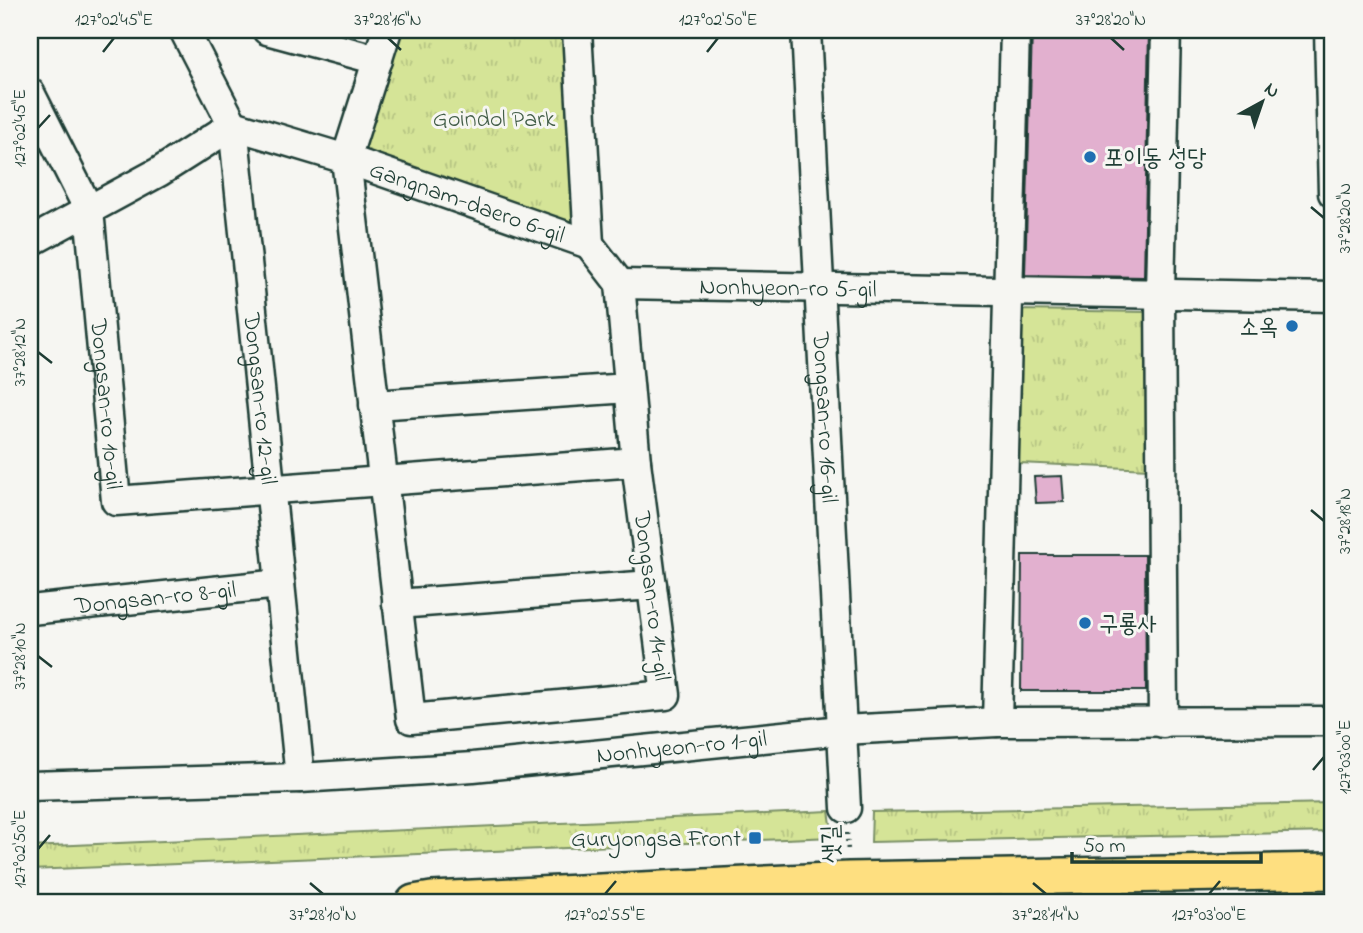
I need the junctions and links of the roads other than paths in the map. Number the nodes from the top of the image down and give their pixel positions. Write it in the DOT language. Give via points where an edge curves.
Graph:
graph roads {
  1 [pos="184,30"];
  2 [pos="267,30"];
  3 [pos="387,30"];
  4 [pos="577,30"];
  5 [pos="806,30"];
  6 [pos="1015,30"];
  7 [pos="1167,30"];
  8 [pos="1329,30"];
  9 [pos="378,60"];
  10 [pos="30,93"];
  11 [pos="233,125"];
  12 [pos="346,159"];
  13 [pos="1333,193"];
  14 [pos="89,210"];
  15 [pos="30,242"];
  16 [pos="589,244"];
  17 [pos="620,284"];
  18 [pos="820,288"];
  19 [pos="1008,291"];
  20 [pos="1160,293"];
  21 [pos="1333,296"];
  22 [pos="629,388"];
  23 [pos="374,405"];
  24 [pos="636,462"];
  25 [pos="383,481"];
  26 [pos="270,489"];
  27 [pos="280,584"];
  28 [pos="652,585"];
  29 [pos="397,604"];
  30 [pos="30,610"];
  31 [pos="1333,721"];
  32 [pos="997,722"];
  33 [pos="1163,723"];
  34 [pos="842,730"];
  35 [pos="300,778"];
  36 [pos="30,786"];
  37 [pos="846,807"];
  38 [pos="1333,872"];
  39 [pos="414,903"];
  1 -- 11 [label="street, Dongsan-ro 12-gil"];
  2 -- 9 [label="street"];
  3 -- 9 [label="street, Gangnam-daero 6-gil"];
  4 -- 16 [label="street"];
  5 -- 18 [label="street, Dongsan-ro 16-gil"];
  6 -- 19 [label="street"];
  7 -- 20 [label="street"];
  8 -- 13 [label="street"];
  9 -- 12 [label="street, Gangnam-daero 6-gil"];
  10 -- 14 [label="street, Dongsan-ro 10-gil"];
  11 -- 12 [label="street, Gangnam-daero 6-gil"];
  11 -- 14 [label="street"];
  11 -- 26 [label="street, Dongsan-ro 12-gil"];
  12 -- 16 [label="street, Gangnam-daero 6-gil"];
  12 -- 23 [label="street"];
  14 -- 15 [label="street"];
  14 -- 26 [label="street, Dongsan-ro 10-gil" via="116,501"];
  16 -- 17 [label="street"];
  17 -- 18 [label="street, Nonhyeon-ro 5-gil"];
  17 -- 22 [label="street, Dongsan-ro 14-gil"];
  18 -- 19 [label="street, Nonhyeon-ro 5-gil"];
  18 -- 34 [label="street, Dongsan-ro 16-gil"];
  19 -- 20 [label="street, Nonhyeon-ro 5-gil"];
  19 -- 32 [label="street"];
  20 -- 21 [label="street, Nonhyeon-ro 5-gil"];
  20 -- 33 [label="street"];
  22 -- 23 [label="street"];
  22 -- 24 [label="street, Dongsan-ro 14-gil"];
  23 -- 25 [label="street"];
  24 -- 25 [label="street, Dongsan-ro 10-gil"];
  24 -- 28 [label="street, Dongsan-ro 14-gil"];
  25 -- 26 [label="street, Dongsan-ro 10-gil"];
  25 -- 29 [label="street"];
  26 -- 27 [label="street, Dongsan-ro 12-gil"];
  27 -- 30 [label="street, Dongsan-ro 8-gil"];
  27 -- 35 [label="street, Dongsan-ro 12-gil"];
  28 -- 29 [label="street"];
  28 -- 29 [label="street, Dongsan-ro 14-gil" via="666,695 411,719"];
  31 -- 33 [label="street, Nonhyeon-ro 1-gil"];
  32 -- 33 [label="street, Nonhyeon-ro 1-gil"];
  32 -- 34 [label="street, Nonhyeon-ro 1-gil"];
  34 -- 35 [label="street, Nonhyeon-ro 1-gil" via="473,767"];
  34 -- 37 [label="street, Dongsan-ro 16-gil"];
  35 -- 36 [label="street, Nonhyeon-ro 1-gil"];
  38 -- 39 [label="main road" via="849,880"];
}
